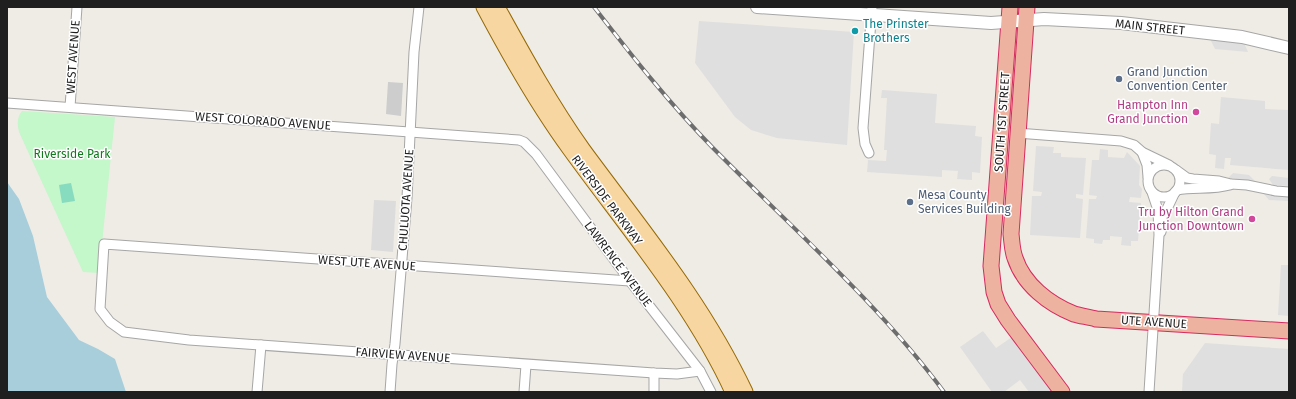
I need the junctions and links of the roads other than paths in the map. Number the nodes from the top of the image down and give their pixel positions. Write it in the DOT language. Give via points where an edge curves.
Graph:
graph roads {
  1 [pos="77,7"];
  2 [pos="418,7"];
  3 [pos="474,7"];
  4 [pos="484,7"];
  5 [pos="497,7"];
  6 [pos="757,7"];
  7 [pos="1010,7"];
  8 [pos="871,11"];
  9 [pos="1026,14"];
  10 [pos="1009,22"];
  11 [pos="1289,48"];
  12 [pos="524,80"];
  13 [pos="7,103"];
  14 [pos="70,107"];
  15 [pos="411,131"];
  16 [pos="1018,133"];
  17 [pos="519,140"];
  18 [pos="1142,152"];
  19 [pos="869,153"];
  20 [pos="1172,168"];
  21 [pos="1148,177"];
  22 [pos="1231,184"];
  23 [pos="1176,191"];
  24 [pos="1152,192"];
  25 [pos="1289,192"];
  26 [pos="1159,235"];
  27 [pos="402,265"];
  28 [pos="630,281"];
  29 [pos="1030,284"];
  30 [pos="110,322"];
  31 [pos="1153,322"];
  32 [pos="1289,331"];
  33 [pos="261,345"];
  34 [pos="394,355"];
  35 [pos="526,365"];
  36 [pos="700,371"];
  37 [pos="654,373"];
  38 [pos="257,392"];
  39 [pos="390,392"];
  40 [pos="524,392"];
  41 [pos="654,392"];
  42 [pos="711,392"];
  43 [pos="733,392"];
  44 [pos="745,392"];
  45 [pos="1062,392"];
  46 [pos="1148,392"];
  1 -- 14 [label="street, WEST AVENUE"];
  2 -- 15 [label="street, CHULUOTA AVENUE"];
  3 -- 12 [label="main road"];
  4 -- 12 [label="main road, RIVERSIDE PARKWAY"];
  5 -- 44 [label="main road, RIVERSIDE PARKWAY" via="538,81 565,123 697,305"];
  6 -- 8 [label="street, MAIN STREET"];
  7 -- 10 [label="highway, SOUTH 1ST STREET"];
  8 -- 10 [label="street, MAIN STREET" via="991,23"];
  8 -- 19 [label="street" via="863,128"];
  9 -- 10 [label="street, MAIN STREET"];
  9 -- 11 [label="street, MAIN STREET" via="1044,19 1146,25 1242,37"];
  9 -- 16 [label="highway, SOUTH 1ST STREET"];
  10 -- 45 [label="highway, SOUTH 1ST STREET" via="991,266 994,292 1005,315"];
  12 -- 43 [label="main road, RIVERSIDE PARKWAY" via="568,148 674,291"];
  13 -- 14 [label="street, WEST COLORADO AVENUE"];
  14 -- 15 [label="street, WEST COLORADO AVENUE"];
  15 -- 17 [label="street, WEST COLORADO AVENUE"];
  15 -- 27 [label="street, CHULUOTA AVENUE"];
  16 -- 18 [label="street" via="1116,140 1130,143"];
  16 -- 29 [label="highway, SOUTH 1ST STREET" via="1011,234 1015,258"];
  17 -- 28 [label="street, LAWRENCE AVENUE" via="536,154"];
  18 -- 20 [label="street"];
  18 -- 21 [label="street"];
  20 -- 21 [label="street" via="1162,165 1155,167"];
  20 -- 22 [label="street" via="1187,178"];
  20 -- 23 [label="street" via="1180,179"];
  21 -- 24 [label="street"];
  22 -- 23 [label="street" via="1219,188"];
  22 -- 25 [label="street"];
  23 -- 24 [label="street" via="1163,197"];
  23 -- 26 [label="street" via="1166,211"];
  24 -- 26 [label="street" via="1158,210"];
  26 -- 31 [label="street"];
  27 -- 28 [label="street, WEST UTE AVENUE"];
  27 -- 30 [label="street, WEST UTE AVENUE" via="104,244 100,309"];
  27 -- 34 [label="street, CHULUOTA AVENUE"];
  28 -- 36 [label="street, LAWRENCE AVENUE"];
  29 -- 31 [label="highway, UTE AVENUE" via="1044,298 1076,314"];
  30 -- 33 [label="street, FAIRVIEW AVENUE" via="124,332"];
  31 -- 32 [label="highway, UTE AVENUE"];
  31 -- 46 [label="street"];
  33 -- 34 [label="street, FAIRVIEW AVENUE"];
  33 -- 38 [label="street"];
  34 -- 35 [label="street, FAIRVIEW AVENUE"];
  34 -- 39 [label="street, CHULUOTA AVENUE"];
  35 -- 37 [label="street, FAIRVIEW AVENUE"];
  35 -- 40 [label="street"];
  36 -- 37 [label="street, FAIRVIEW AVENUE"];
  36 -- 42 [label="street, LAWRENCE AVENUE"];
  37 -- 41 [label="street"];
}
